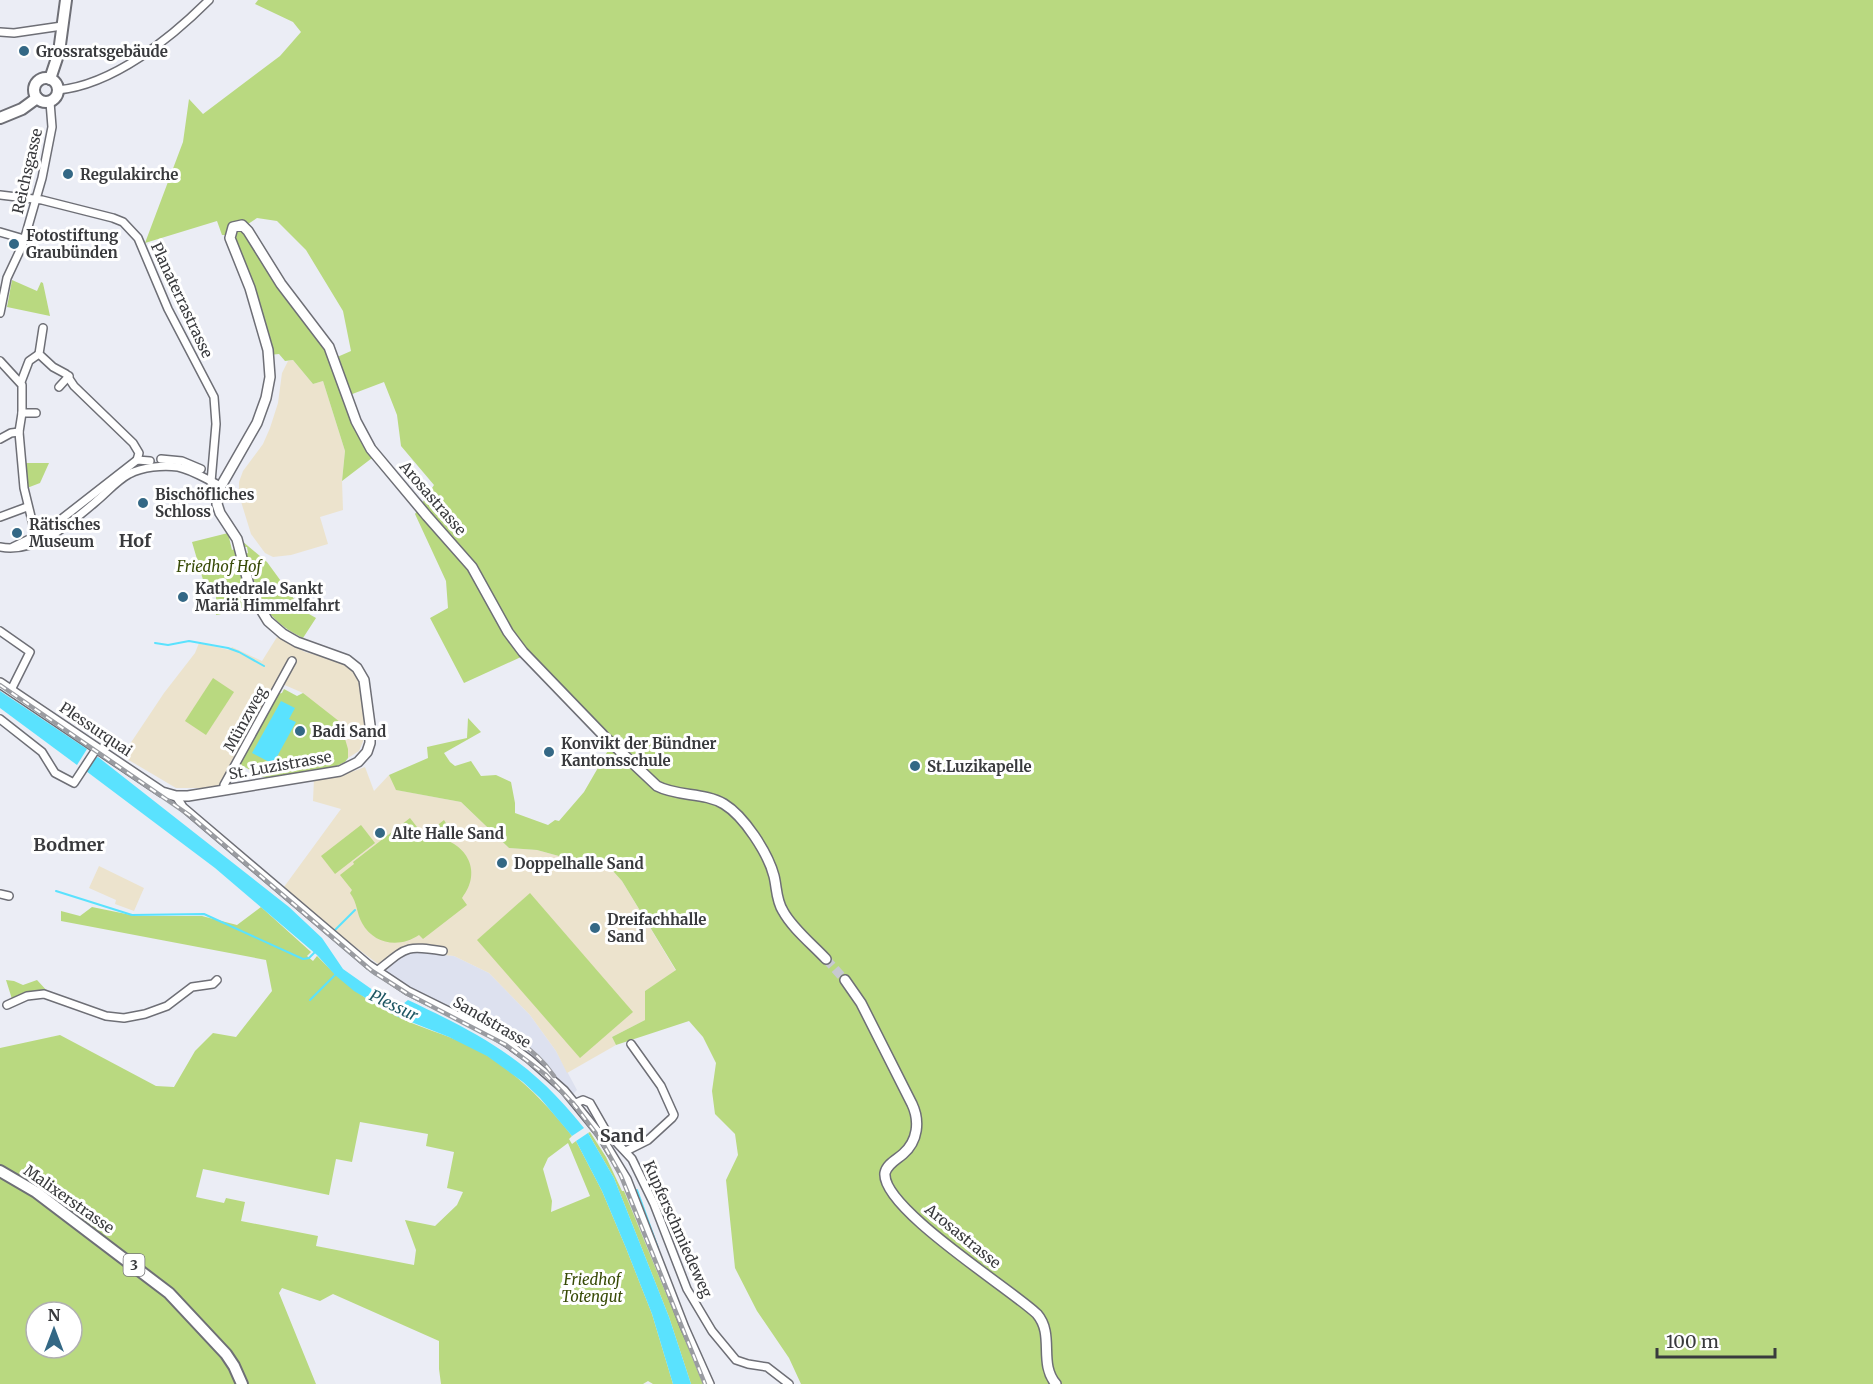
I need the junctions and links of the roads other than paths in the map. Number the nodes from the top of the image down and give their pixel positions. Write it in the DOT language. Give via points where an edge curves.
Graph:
graph roads {
  1 [pos="209,0"];
  2 [pos="66,1"];
  3 [pos="63,26"];
  4 [pos="0,32"];
  5 [pos="50,79"];
  6 [pos="58,90"];
  7 [pos="37,98"];
  8 [pos="50,102"];
  9 [pos="0,118"];
  10 [pos="0,195"];
  11 [pos="37,200"];
  12 [pos="0,232"];
  13 [pos="24,239"];
  14 [pos="0,313"];
  15 [pos="43,328"];
  16 [pos="39,354"];
  17 [pos="0,361"];
  18 [pos="69,376"];
  19 [pos="21,382"];
  20 [pos="59,387"];
  21 [pos="22,413"];
  22 [pos="36,413"];
  23 [pos="19,432"];
  24 [pos="0,439"];
  25 [pos="161,459"];
  26 [pos="137,460"];
  27 [pos="150,461"];
  28 [pos="201,469"];
  29 [pos="211,482"];
  30 [pos="221,486"];
  31 [pos="27,507"];
  32 [pos="0,517"];
  33 [pos="36,537"];
  34 [pos="4,548"];
  35 [pos="0,631"];
  36 [pos="292,661"];
  37 [pos="0,683"];
  38 [pos="11,690"];
  39 [pos="0,719"];
  40 [pos="96,751"];
  41 [pos="224,790"];
  42 [pos="176,796"];
  43 [pos="0,894"];
  44 [pos="9,896"];
  45 [pos="443,951"];
  46 [pos="826,959"];
  47 [pos="377,971"];
  48 [pos="217,980"];
  49 [pos="845,980"];
  50 [pos="7,1005"];
  51 [pos="631,1044"];
  52 [pos="576,1103"];
  53 [pos="626,1151"];
  54 [pos="0,1172"];
  55 [pos="242,1384"];
  56 [pos="710,1384"];
  57 [pos="789,1384"];
  58 [pos="1056,1384"];
  1 -- 6 [label="street" via="151,50 94,81"];
  2 -- 3 [label="main road"];
  3 -- 4 [label="street"];
  3 -- 5 [label="main road"];
  5 -- 6 [label="main road"];
  5 -- 7 [label="main road" via="44,78 35,85"];
  6 -- 8 [label="main road"];
  7 -- 8 [label="main road"];
  7 -- 9 [label="main road"];
  8 -- 11 [label="street, Reichsgasse" via="52,127"];
  10 -- 11 [label="street, Planaterrastrasse"];
  11 -- 13 [label="street, Reichsgasse"];
  11 -- 29 [label="street, Planaterrastrasse" via="118,219 138,238 168,309 214,397"];
  12 -- 13 [label="street"];
  13 -- 14 [label="street, Reichsgasse" via="7,278"];
  15 -- 16 [label="street"];
  16 -- 18 [label="street"];
  16 -- 19 [label="street" via="29,361"];
  17 -- 19 [label="street"];
  18 -- 20 [label="street"];
  18 -- 26 [label="street" via="74,386 135,445"];
  19 -- 21 [label="street"];
  21 -- 22 [label="street"];
  21 -- 23 [label="street"];
  23 -- 24 [label="street"];
  23 -- 31 [label="street"];
  25 -- 28 [label="street" via="182,461"];
  26 -- 27 [label="street"];
  26 -- 33 [label="street"];
  29 -- 30 [label="street"];
  29 -- 34 [label="street" via="180,468 142,469 120,480 46,539 26,547"];
  30 -- 41 [label="main road, St. Luzistrasse" via="217,504 237,539 251,593 268,621 289,639 340,657 357,668 365,685 371,732 364,756 346,769"];
  30 -- 46 [label="main road, Arosastrasse" via="257,423 269,382 268,350 230,238 231,229 238,225 246,229 276,277 329,347 356,421 371,449 472,567 517,646 657,786 709,798 736,813 770,864 783,913"];
  31 -- 32 [label="street"];
  31 -- 33 [label="street"];
  33 -- 34 [label="street"];
  35 -- 38 [label="street" via="30,652"];
  36 -- 41 [label="street, Münzweg"];
  37 -- 38 [label="main road, Plessurquai"];
  38 -- 40 [label="main road, Plessurquai"];
  39 -- 40 [label="street" via="42,752 55,773 74,783"];
  40 -- 42 [label="main road, Plessurquai" via="162,792"];
  41 -- 42 [label="main road, St. Luzistrasse"];
  42 -- 47 [label="street, Sandstrasse" via="183,807"];
  43 -- 44 [label="street"];
  45 -- 47 [label="street" via="410,947"];
  47 -- 52 [label="street, Sandstrasse" via="507,1043"];
  48 -- 50 [label="street" via="188,988 161,1009 124,1018 106,1016 44,994"];
  49 -- 58 [label="main road, Arosastrasse" via="915,1112 914,1140 888,1166 887,1184 935,1236 1037,1314 1045,1326 1047,1367"];
  51 -- 53 [label="street" via="661,1086 674,1115 651,1138"];
  52 -- 53 [label="street, Kupferschmiedeweg" via="590,1102 606,1131"];
  52 -- 56 [label="street, Sandstrasse" via="628,1183"];
  53 -- 57 [label="street, Kupferschmiedeweg" via="654,1204 687,1289 708,1326 736,1360 767,1366"];
  54 -- 55 [label="main road, Malixerstrasse / 3" via="36,1192 169,1293 226,1354"];
}
